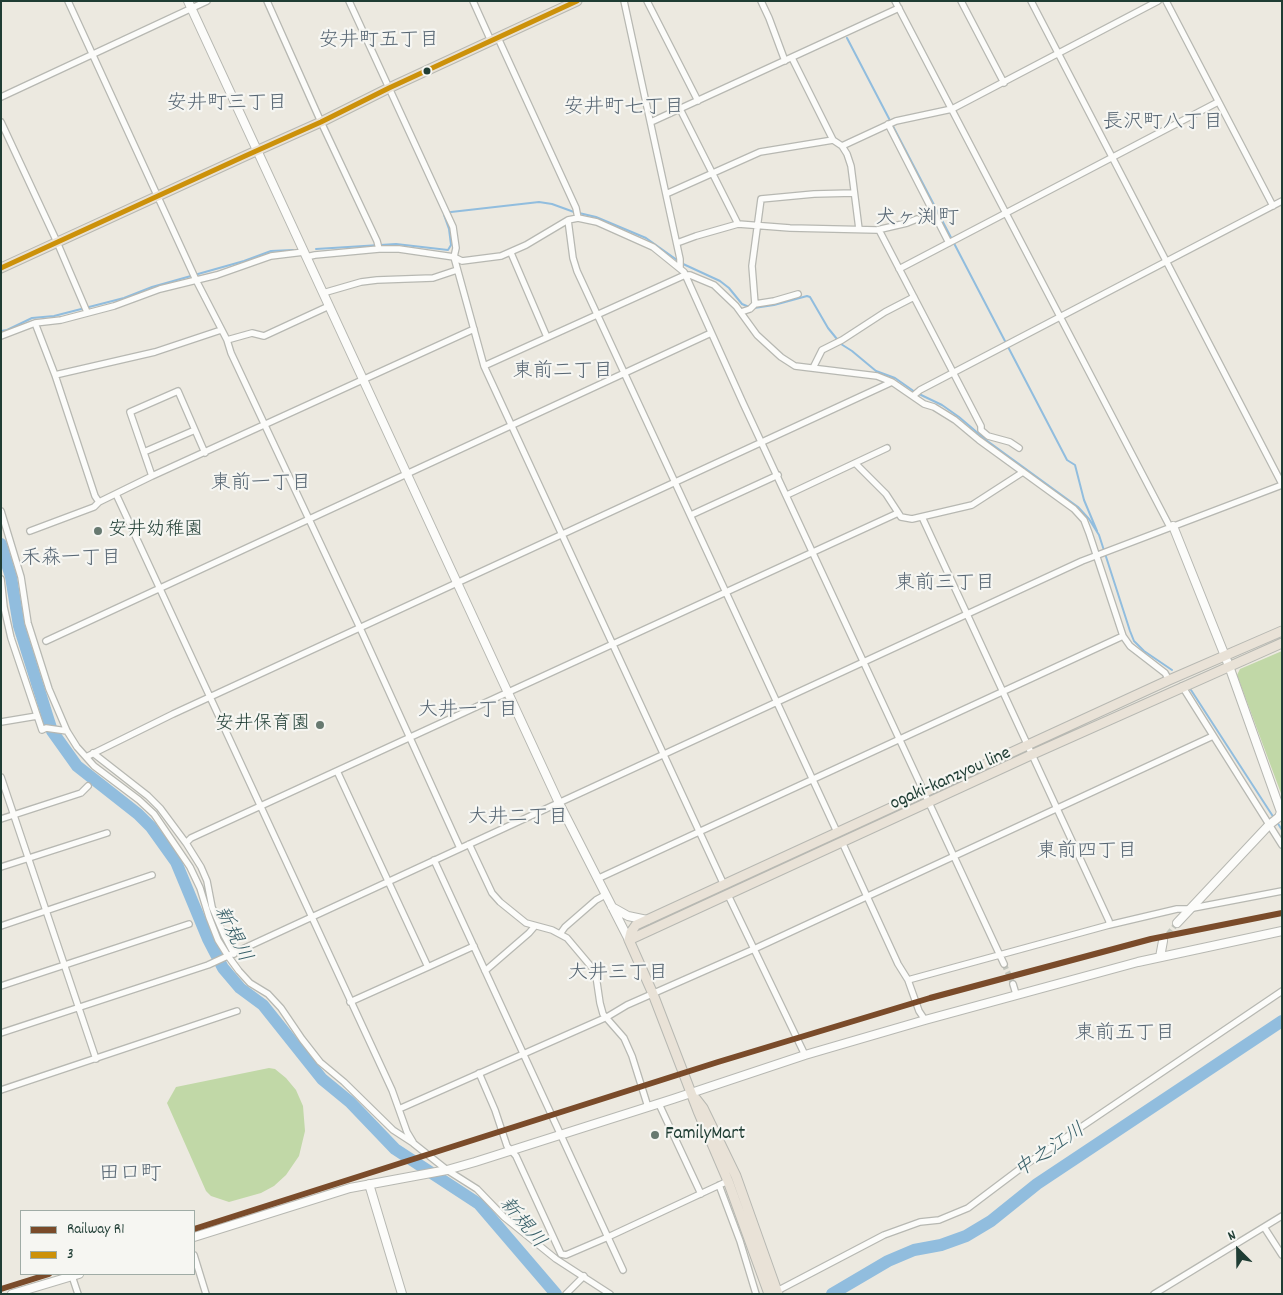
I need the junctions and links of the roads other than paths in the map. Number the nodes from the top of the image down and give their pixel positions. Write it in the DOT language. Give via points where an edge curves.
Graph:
graph roads {
  1 [pos="68,1"];
  2 [pos="207,1"];
  3 [pos="266,1"];
  4 [pos="349,1"];
  5 [pos="473,1"];
  6 [pos="577,1"];
  7 [pos="624,1"];
  8 [pos="647,1"];
  9 [pos="761,1"];
  10 [pos="961,1"];
  11 [pos="1031,1"];
  12 [pos="1158,1"];
  13 [pos="1166,1"];
  14 [pos="898,3"];
  15 [pos="189,5"];
  16 [pos="494,39"];
  17 [pos="1058,54"];
  18 [pos="92,55"];
  19 [pos="792,58"];
  20 [pos="785,61"];
  21 [pos="1004,83"];
  22 [pos="389,88"];
  23 [pos="1,97"];
  24 [pos="698,101"];
  25 [pos="1218,102"];
  26 [pos="952,109"];
  27 [pos="680,110"];
  28 [pos="1,122"];
  29 [pos="321,122"];
  30 [pos="651,122"];
  31 [pos="888,124"];
  32 [pos="833,140"];
  33 [pos="842,146"];
  34 [pos="257,150"];
  35 [pos="1112,157"];
  36 [pos="712,173"];
  37 [pos="854,193"];
  38 [pos="666,194"];
  39 [pos="158,195"];
  40 [pos="1282,201"];
  41 [pos="1273,206"];
  42 [pos="1005,213"];
  43 [pos="577,214"];
  44 [pos="917,219"];
  45 [pos="568,220"];
  46 [pos="738,224"];
  47 [pos="759,226"];
  48 [pos="859,229"];
  49 [pos="879,230"];
  50 [pos="57,242"];
  51 [pos="677,243"];
  52 [pos="949,243"];
  53 [pos="379,246"];
  54 [pos="511,253"];
  55 [pos="305,255"];
  56 [pos="454,257"];
  57 [pos="1167,261"];
  58 [pos="680,264"];
  59 [pos="1,268"];
  60 [pos="899,269"];
  61 [pos="457,270"];
  62 [pos="685,274"];
  63 [pos="195,277"];
  64 [pos="323,293"];
  65 [pos="798,294"];
  66 [pos="914,297"];
  67 [pos="329,306"];
  68 [pos="753,306"];
  69 [pos="86,309"];
  70 [pos="741,312"];
  71 [pos="597,314"];
  72 [pos="1060,317"];
  73 [pos="35,322"];
  74 [pos="474,329"];
  75 [pos="221,330"];
  76 [pos="711,332"];
  77 [pos="1,336"];
  78 [pos="547,337"];
  79 [pos="227,340"];
  80 [pos="484,366"];
  81 [pos="813,368"];
  82 [pos="625,372"];
  83 [pos="953,373"];
  84 [pos="55,375"];
  85 [pos="363,380"];
  86 [pos="892,382"];
  87 [pos="915,394"];
  88 [pos="265,425"];
  89 [pos="512,425"];
  90 [pos="195,430"];
  91 [pos="762,442"];
  92 [pos="887,448"];
  93 [pos="1019,448"];
  94 [pos="144,452"];
  95 [pos="205,452"];
  96 [pos="854,463"];
  97 [pos="1024,472"];
  98 [pos="406,474"];
  99 [pos="152,476"];
  100 [pos="778,476"];
  101 [pos="675,482"];
  102 [pos="1282,484"];
  103 [pos="116,494"];
  104 [pos="787,495"];
  105 [pos="99,502"];
  106 [pos="1,510"];
  107 [pos="898,513"];
  108 [pos="690,515"];
  109 [pos="922,517"];
  110 [pos="308,519"];
  111 [pos="1172,527"];
  112 [pos="30,531"];
  113 [pos="563,534"];
  114 [pos="813,551"];
  115 [pos="1096,555"];
  116 [pos="1,579"];
  117 [pos="457,583"];
  118 [pos="159,588"];
  119 [pos="727,593"];
  120 [pos="967,615"];
  121 [pos="360,628"];
  122 [pos="1282,631"];
  123 [pos="1123,636"];
  124 [pos="46,641"];
  125 [pos="1282,643"];
  126 [pos="612,644"];
  127 [pos="1224,655"];
  128 [pos="864,662"];
  129 [pos="1229,666"];
  130 [pos="1169,680"];
  131 [pos="1182,686"];
  132 [pos="1002,692"];
  133 [pos="508,694"];
  134 [pos="210,698"];
  135 [pos="776,702"];
  136 [pos="37,716"];
  137 [pos="1,722"];
  138 [pos="66,731"];
  139 [pos="1213,736"];
  140 [pos="410,738"];
  141 [pos="900,739"];
  142 [pos="1029,750"];
  143 [pos="93,753"];
  144 [pos="664,754"];
  145 [pos="86,757"];
  146 [pos="337,771"];
  147 [pos="1,777"];
  148 [pos="813,779"];
  149 [pos="88,786"];
  150 [pos="925,791"];
  151 [pos="559,803"];
  152 [pos="930,803"];
  153 [pos="260,807"];
  154 [pos="1056,808"];
  155 [pos="15,815"];
  156 [pos="1,819"];
  157 [pos="1270,824"];
  158 [pos="699,831"];
  159 [pos="837,832"];
  160 [pos="107,833"];
  161 [pos="842,842"];
  162 [pos="186,843"];
  163 [pos="469,844"];
  164 [pos="1282,845"];
  165 [pos="460,848"];
  166 [pos="954,855"];
  167 [pos="30,858"];
  168 [pos="434,860"];
  169 [pos="1,867"];
  170 [pos="152,875"];
  171 [pos="597,879"];
  172 [pos="389,882"];
  173 [pos="724,885"];
  174 [pos="1282,890"];
  175 [pos="605,895"];
  176 [pos="728,895"];
  177 [pos="866,896"];
  178 [pos="612,908"];
  179 [pos="1188,909"];
  180 [pos="47,911"];
  181 [pos="310,918"];
  182 [pos="647,920"];
  183 [pos="1177,923"];
  184 [pos="189,924"];
  185 [pos="1109,925"];
  186 [pos="1,926"];
  187 [pos="534,926"];
  188 [pos="1282,931"];
  189 [pos="560,934"];
  190 [pos="629,940"];
  191 [pos="1163,941"];
  192 [pos="474,946"];
  193 [pos="754,949"];
  194 [pos="1001,955"];
  195 [pos="229,956"];
  196 [pos="1160,957"];
  197 [pos="1004,964"];
  198 [pos="65,965"];
  199 [pos="428,967"];
  200 [pos="485,971"];
  201 [pos="908,980"];
  202 [pos="1013,984"];
  203 [pos="1,986"];
  204 [pos="1282,991"];
  205 [pos="653,994"];
  206 [pos="1016,994"];
  207 [pos="350,1002"];
  208 [pos="79,1008"];
  209 [pos="237,1011"];
  210 [pos="606,1017"];
  211 [pos="925,1020"];
  212 [pos="1,1033"];
  213 [pos="523,1053"];
  214 [pos="804,1054"];
  215 [pos="96,1059"];
  216 [pos="479,1073"];
  217 [pos="1,1090"];
  218 [pos="691,1093"];
  219 [pos="659,1104"];
  220 [pos="648,1107"];
  221 [pos="399,1109"];
  222 [pos="560,1135"];
  223 [pos="413,1143"];
  224 [pos="512,1150"];
  225 [pos="447,1170"];
  226 [pos="724,1183"];
  227 [pos="369,1184"];
  228 [pos="700,1194"];
  229 [pos="1282,1216"];
  230 [pos="1264,1227"];
  231 [pos="195,1237"];
  232 [pos="608,1237"];
  233 [pos="1282,1255"];
  234 [pos="558,1257"];
  235 [pos="195,1258"];
  236 [pos="623,1270"];
  237 [pos="76,1275"];
  238 [pos="584,1276"];
  239 [pos="16,1293"];
  240 [pos="567,1293"];
  241 [pos="775,1293"];
  242 [pos="78,1294"];
  243 [pos="206,1294"];
  244 [pos="402,1294"];
  245 [pos="610,1294"];
  246 [pos="756,1294"];
  247 [pos="1154,1294"];
  1 -- 18 [label="street"];
  2 -- 15 [label="street"];
  3 -- 29 [label="street"];
  4 -- 22 [label="street"];
  5 -- 16 [label="street"];
  6 -- 16 [label="main road"];
  7 -- 30 [label="street"];
  8 -- 24 [label="street"];
  9 -- 20 [label="street"];
  10 -- 21 [label="street"];
  11 -- 17 [label="street"];
  12 -- 17 [label="street"];
  13 -- 25 [label="street"];
  14 -- 19 [label="street"];
  14 -- 26 [label="street"];
  15 -- 18 [label="street"];
  15 -- 34 [label="street"];
  16 -- 22 [label="main road"];
  16 -- 43 [label="street"];
  17 -- 21 [label="street"];
  17 -- 35 [label="street"];
  18 -- 23 [label="street"];
  18 -- 39 [label="street"];
  19 -- 20 [label="street"];
  19 -- 32 [label="street"];
  20 -- 24 [label="street"];
  21 -- 26 [label="street"];
  22 -- 29 [label="main road"];
  22 -- 56 [label="street" via="453,227"];
  24 -- 27 [label="street"];
  25 -- 35 [label="street"];
  25 -- 41 [label="street"];
  26 -- 31 [label="street"];
  26 -- 42 [label="street"];
  27 -- 30 [label="street"];
  27 -- 36 [label="street"];
  28 -- 50 [label="street"];
  29 -- 34 [label="main road"];
  29 -- 53 [label="street"];
  30 -- 38 [label="street"];
  31 -- 33 [label="street"];
  31 -- 52 [label="street"];
  32 -- 33 [label="street"];
  32 -- 36 [label="street" via="760,152"];
  33 -- 37 [label="street" via="851,166"];
  34 -- 39 [label="main road"];
  34 -- 55 [label="street"];
  35 -- 42 [label="street"];
  35 -- 57 [label="street"];
  36 -- 38 [label="street"];
  36 -- 46 [label="street"];
  37 -- 47 [label="street" via="761,200"];
  37 -- 48 [label="street"];
  38 -- 51 [label="street"];
  39 -- 50 [label="main road"];
  39 -- 63 [label="street"];
  40 -- 41 [label="street"];
  41 -- 57 [label="street"];
  42 -- 52 [label="street"];
  42 -- 72 [label="street"];
  43 -- 45 [label="street"];
  43 -- 58 [label="street" via="653,247"];
  44 -- 49 [label="street"];
  45 -- 54 [label="street"];
  45 -- 71 [label="street" via="575,264"];
  46 -- 47 [label="street"];
  46 -- 51 [label="street"];
  47 -- 48 [label="street"];
  47 -- 68 [label="street" via="752,266"];
  48 -- 49 [label="street"];
  49 -- 60 [label="street"];
  50 -- 59 [label="main road"];
  50 -- 69 [label="street"];
  51 -- 58 [label="street"];
  52 -- 60 [label="street"];
  53 -- 55 [label="street"];
  53 -- 56 [label="street"];
  54 -- 56 [label="street" via="462,262"];
  54 -- 78 [label="street"];
  55 -- 63 [label="street" via="271,256 217,274"];
  55 -- 64 [label="street"];
  56 -- 61 [label="street"];
  57 -- 72 [label="street"];
  57 -- 102 [label="street"];
  58 -- 62 [label="street"];
  60 -- 66 [label="street"];
  61 -- 64 [label="street" via="433,278 377,280"];
  61 -- 74 [label="street"];
  62 -- 70 [label="street" via="714,285"];
  62 -- 71 [label="street"];
  62 -- 76 [label="street"];
  63 -- 69 [label="street" via="114,306"];
  63 -- 75 [label="street"];
  64 -- 67 [label="street"];
  65 -- 68 [label="street"];
  66 -- 81 [label="street" via="822,350"];
  66 -- 83 [label="street"];
  67 -- 79 [label="street" via="264,336 252,333"];
  67 -- 85 [label="street"];
  68 -- 70 [label="street"];
  69 -- 73 [label="street" via="60,320"];
  70 -- 81 [label="street" via="757,335 781,357 795,366"];
  71 -- 78 [label="street"];
  71 -- 82 [label="street"];
  72 -- 83 [label="street"];
  72 -- 111 [label="street"];
  73 -- 77 [label="street"];
  73 -- 84 [label="street"];
  74 -- 80 [label="street"];
  74 -- 85 [label="street"];
  75 -- 79 [label="street"];
  75 -- 84 [label="street" via="162,350"];
  76 -- 82 [label="street"];
  76 -- 91 [label="street"];
  78 -- 80 [label="street"];
  79 -- 88 [label="street"];
  80 -- 89 [label="street"];
  81 -- 86 [label="street" via="877,376"];
  82 -- 89 [label="street"];
  82 -- 101 [label="street"];
  83 -- 87 [label="street"];
  83 -- 93 [label="street" via="981,430"];
  84 -- 105 [label="street"];
  85 -- 88 [label="street"];
  85 -- 98 [label="street"];
  86 -- 87 [label="street"];
  86 -- 91 [label="street"];
  87 -- 97 [label="street" via="924,404 955,420"];
  88 -- 95 [label="street"];
  88 -- 110 [label="street"];
  89 -- 98 [label="street"];
  89 -- 113 [label="street"];
  90 -- 94 [label="street"];
  90 -- 94 [label="street" via="178,391 130,412"];
  90 -- 95 [label="street"];
  91 -- 100 [label="street"];
  91 -- 101 [label="street"];
  92 -- 96 [label="street"];
  94 -- 99 [label="street"];
  95 -- 99 [label="street"];
  96 -- 104 [label="street"];
  96 -- 107 [label="street" via="886,494"];
  97 -- 109 [label="street" via="972,505"];
  97 -- 115 [label="street" via="1084,520"];
  98 -- 110 [label="street"];
  98 -- 117 [label="street"];
  99 -- 103 [label="street"];
  100 -- 104 [label="street"];
  100 -- 108 [label="street"];
  101 -- 108 [label="street"];
  101 -- 113 [label="street"];
  102 -- 111 [label="street"];
  103 -- 105 [label="street"];
  103 -- 118 [label="street"];
  104 -- 114 [label="street"];
  105 -- 112 [label="street"];
  106 -- 138 [label="street" via="21,577 28,622"];
  107 -- 109 [label="street" via="912,519"];
  107 -- 114 [label="street"];
  108 -- 119 [label="street"];
  109 -- 120 [label="street"];
  110 -- 118 [label="street"];
  110 -- 121 [label="street"];
  111 -- 115 [label="street"];
  111 -- 127 [label="street"];
  113 -- 117 [label="street"];
  113 -- 126 [label="street"];
  114 -- 119 [label="street"];
  114 -- 128 [label="street"];
  115 -- 120 [label="street"];
  115 -- 123 [label="street"];
  116 -- 136 [label="street" via="11,638"];
  117 -- 121 [label="street"];
  117 -- 133 [label="street"];
  118 -- 124 [label="street"];
  118 -- 134 [label="street"];
  119 -- 126 [label="street"];
  119 -- 135 [label="street"];
  120 -- 128 [label="street"];
  120 -- 132 [label="street"];
  121 -- 134 [label="street"];
  121 -- 140 [label="street"];
  122 -- 127 [label="main road, ogaki-kanzyou line"];
  123 -- 130 [label="street"];
  123 -- 132 [label="street"];
  125 -- 129 [label="main road, ogaki-kanzyou line"];
  126 -- 133 [label="street"];
  126 -- 144 [label="street"];
  127 -- 129 [label="street"];
  127 -- 130 [label="main road, ogaki-kanzyou line"];
  128 -- 135 [label="street"];
  128 -- 141 [label="street"];
  129 -- 131 [label="main road, ogaki-kanzyou line"];
  129 -- 157 [label="street" via="1282,812"];
  130 -- 142 [label="main road, ogaki-kanzyou line"];
  131 -- 139 [label="street"];
  131 -- 142 [label="main road, ogaki-kanzyou line"];
  132 -- 141 [label="street"];
  132 -- 142 [label="street"];
  133 -- 140 [label="street"];
  133 -- 151 [label="street"];
  134 -- 143 [label="street"];
  134 -- 153 [label="street"];
  135 -- 144 [label="street"];
  135 -- 148 [label="street"];
  136 -- 137 [label="street"];
  136 -- 138 [label="street" via="42,730"];
  138 -- 145 [label="street"];
  139 -- 154 [label="street"];
  139 -- 157 [label="street"];
  140 -- 146 [label="street"];
  140 -- 165 [label="street"];
  141 -- 148 [label="street"];
  141 -- 150 [label="street"];
  142 -- 150 [label="main road, ogaki-kanzyou line"];
  142 -- 152 [label="main road, ogaki-kanzyou line"];
  142 -- 154 [label="street"];
  143 -- 145 [label="street"];
  143 -- 162 [label="street" via="148,796"];
  144 -- 151 [label="street"];
  144 -- 158 [label="street"];
  145 -- 195 [label="street" via="154,814 190,867 218,940"];
  146 -- 153 [label="street"];
  146 -- 172 [label="street"];
  147 -- 155 [label="street"];
  148 -- 158 [label="street"];
  148 -- 159 [label="street"];
  149 -- 155 [label="street" via="81,793"];
  150 -- 152 [label="street"];
  150 -- 159 [label="main road, ogaki-kanzyou line"];
  151 -- 163 [label="street"];
  151 -- 171 [label="street"];
  152 -- 161 [label="main road, ogaki-kanzyou line"];
  152 -- 166 [label="street"];
  153 -- 162 [label="street"];
  153 -- 181 [label="street"];
  154 -- 166 [label="street"];
  154 -- 185 [label="street"];
  155 -- 156 [label="street"];
  155 -- 167 [label="street"];
  157 -- 164 [label="street"];
  157 -- 179 [label="street"];
  158 -- 171 [label="street"];
  158 -- 173 [label="street"];
  159 -- 173 [label="main road, ogaki-kanzyou line"];
  160 -- 167 [label="street"];
  161 -- 176 [label="main road, ogaki-kanzyou line"];
  161 -- 177 [label="street"];
  162 -- 195 [label="street" via="207,881 212,907"];
  163 -- 165 [label="street"];
  163 -- 187 [label="street" via="492,893"];
  165 -- 168 [label="street"];
  166 -- 177 [label="street"];
  166 -- 194 [label="street"];
  167 -- 169 [label="street"];
  167 -- 180 [label="street"];
  168 -- 172 [label="street"];
  168 -- 192 [label="street"];
  170 -- 180 [label="street"];
  171 -- 175 [label="street"];
  172 -- 181 [label="street"];
  172 -- 199 [label="street"];
  173 -- 182 [label="main road, ogaki-kanzyou line"];
  174 -- 179 [label="street"];
  175 -- 178 [label="street"];
  175 -- 189 [label="street"];
  176 -- 190 [label="main road, ogaki-kanzyou line"];
  176 -- 193 [label="street"];
  177 -- 193 [label="street"];
  177 -- 201 [label="street"];
  178 -- 182 [label="street"];
  178 -- 190 [label="street"];
  179 -- 183 [label="street"];
  179 -- 185 [label="street"];
  180 -- 186 [label="street"];
  180 -- 198 [label="street"];
  181 -- 195 [label="street"];
  181 -- 207 [label="street"];
  182 -- 190 [label="main road, ogaki-kanzyou line" via="636,925"];
  184 -- 198 [label="street"];
  185 -- 194 [label="street"];
  187 -- 189 [label="street"];
  187 -- 200 [label="street"];
  188 -- 196 [label="street"];
  189 -- 210 [label="street" via="573,944 594,970"];
  190 -- 205 [label="main road"];
  191 -- 196 [label="street"];
  192 -- 199 [label="street"];
  192 -- 200 [label="street"];
  193 -- 205 [label="street"];
  193 -- 214 [label="street"];
  194 -- 197 [label="street"];
  194 -- 201 [label="street"];
  195 -- 208 [label="street"];
  195 -- 223 [label="street" via="238,971 281,1008 320,1062 393,1130"];
  196 -- 206 [label="street"];
  198 -- 203 [label="street"];
  198 -- 208 [label="street"];
  199 -- 207 [label="street"];
  200 -- 213 [label="street"];
  201 -- 211 [label="street"];
  202 -- 206 [label="street"];
  204 -- 241 [label="street" via="1025,1165 968,1208 939,1220 920,1222 884,1234"];
  205 -- 210 [label="street"];
  205 -- 218 [label="main road"];
  206 -- 211 [label="street"];
  207 -- 221 [label="street"];
  208 -- 212 [label="street"];
  208 -- 215 [label="street"];
  209 -- 215 [label="street"];
  210 -- 213 [label="street"];
  210 -- 220 [label="street" via="624,1038"];
  211 -- 214 [label="street"];
  213 -- 216 [label="street"];
  213 -- 222 [label="street"];
  214 -- 218 [label="street"];
  215 -- 217 [label="street"];
  216 -- 221 [label="street"];
  216 -- 224 [label="street" via="506,1146"];
  218 -- 219 [label="street"];
  218 -- 226 [label="main road"];
  218 -- 241 [label="main road" via="703,1108 736,1176"];
  219 -- 220 [label="street"];
  219 -- 228 [label="street"];
  220 -- 222 [label="street"];
  221 -- 223 [label="street"];
  222 -- 224 [label="street"];
  222 -- 232 [label="street"];
  223 -- 225 [label="street"];
  224 -- 225 [label="street"];
  224 -- 234 [label="street"];
  225 -- 227 [label="street"];
  225 -- 234 [label="street" via="476,1189 504,1217"];
  226 -- 228 [label="street"];
  226 -- 241 [label="main road"];
  226 -- 246 [label="street"];
  227 -- 231 [label="street"];
  227 -- 244 [label="street"];
  228 -- 232 [label="street"];
  229 -- 230 [label="street"];
  230 -- 233 [label="street"];
  230 -- 247 [label="street"];
  232 -- 234 [label="street"];
  232 -- 236 [label="street"];
  234 -- 238 [label="street"];
  235 -- 243 [label="street"];
  237 -- 239 [label="street"];
  237 -- 242 [label="street"];
  238 -- 240 [label="street"];
  238 -- 245 [label="street"];
}
